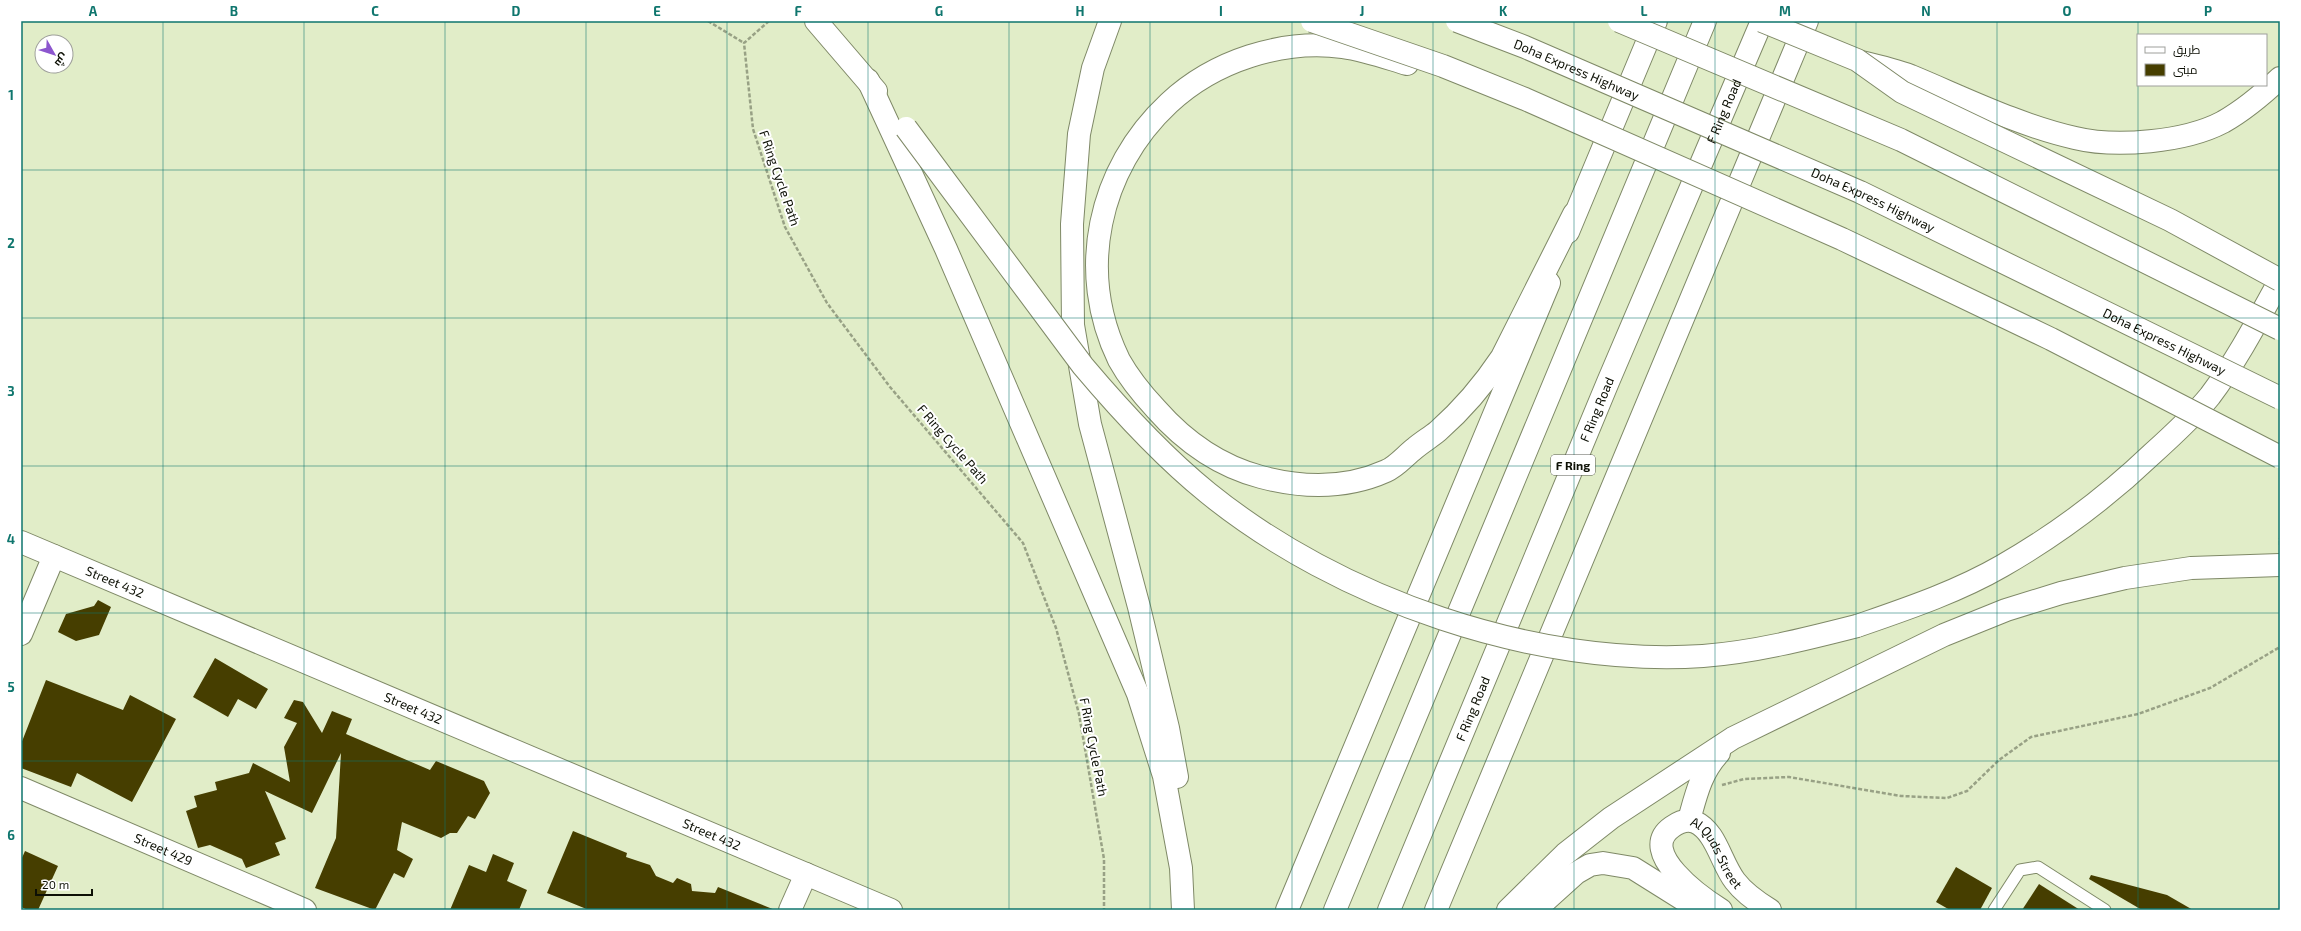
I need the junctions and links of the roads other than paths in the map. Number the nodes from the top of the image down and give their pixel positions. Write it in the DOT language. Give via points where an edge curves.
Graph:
graph roads {
  1 [pos="816,21"];
  2 [pos="1110,21"];
  3 [pos="1312,21"];
  4 [pos="1456,21"];
  5 [pos="1619,21"];
  6 [pos="1656,21"];
  7 [pos="1705,21"];
  8 [pos="1762,21"];
  9 [pos="1808,21"];
  10 [pos="1857,60"];
  11 [pos="2280,78"];
  12 [pos="868,80"];
  13 [pos="1525,99"];
  14 [pos="1574,214"];
  15 [pos="2280,280"];
  16 [pos="2280,329"];
  17 [pos="2280,398"];
  18 [pos="2280,457"];
  19 [pos="21,542"];
  20 [pos="54,556"];
  21 [pos="2280,565"];
  22 [pos="21,634"];
  23 [pos="1734,738"];
  24 [pos="21,788"];
  25 [pos="1690,820"];
  26 [pos="1181,868"];
  27 [pos="806,874"];
  28 [pos="296,908"];
  29 [pos="790,910"];
  30 [pos="891,910"];
  31 [pos="1183,910"];
  32 [pos="1287,910"];
  33 [pos="1335,910"];
  34 [pos="1389,910"];
  35 [pos="1436,910"];
  36 [pos="1508,910"];
  37 [pos="1535,910"];
  38 [pos="1700,910"];
  39 [pos="1721,910"];
  40 [pos="1770,910"];
  41 [pos="1994,910"];
  42 [pos="2105,910"];
  1 -- 12 [label="main road"];
  2 -- 26 [label="main road" via="1093,68 1079,134 1072,224 1073,325 1090,424 1168,728 1177,774 1181,820"];
  3 -- 13 [label="main road, bridge" via="1443,66"];
  4 -- 17 [label="main road, Doha Express Highway, bridge" via="1525,47 1860,192"];
  5 -- 16 [label="main road, bridge" via="1901,140"];
  6 -- 14 [label="main road"];
  7 -- 33 [label="main road"];
  8 -- 10 [label="main road, bridge"];
  8 -- 34 [label="main road, F Ring Road / F Ring" via="1608,382"];
  9 -- 35 [label="main road"];
  10 -- 11 [label="main road" via="1909,76 2037,127 2075,139 2109,143 2162,140 2222,123 2257,100"];
  10 -- 15 [label="main road, bridge" via="1902,92 2170,220"];
  12 -- 15 [label="main road, bridge" via="1083,366 1159,449 1208,494 1299,556 1354,584 1408,606 1478,629 1528,641 1616,656 1703,656 1753,651 1857,626 1922,602 2001,566 2062,528 2117,487 2175,432 2209,397 2243,348"];
  12 -- 26 [label="main road" via="946,249 1138,694 1164,776"];
  13 -- 14 [label="main road, bridge" via="1485,91 1435,72 1343,47 1308,46 1254,54 1223,66 1180,92 1158,112 1123,160 1110,189 1098,242 1096,270 1104,317 1120,360 1142,393 1164,419 1185,439 1233,468 1276,481 1324,486 1388,471 1437,432 1488,378 1502,357"];
  13 -- 18 [label="main road, bridge" via="1850,243 2051,339"];
  14 -- 32 [label="main road" via="1553,273"];
  19 -- 20 [label="main road, Street 432"];
  20 -- 22 [label="main road"];
  20 -- 27 [label="main road, Street 432"];
  21 -- 23 [label="main road" via="2191,568 2125,578 2061,593 2006,610 1944,635"];
  23 -- 25 [label="main road" via="1706,769"];
  23 -- 36 [label="main road" via="1611,818 1565,854"];
  24 -- 28 [label="main road, Street 429"];
  25 -- 39 [label="main road, Al Quds Street" via="1678,822 1670,828 1663,843 1664,858 1690,887"];
  25 -- 40 [label="main road, Al Quds Street" via="1709,834 1735,881 1745,892"];
  26 -- 31 [label="main road"];
  27 -- 29 [label="main road"];
  27 -- 30 [label="main road, Street 432"];
  37 -- 38 [label="main road" via="1576,873 1590,865 1603,863 1633,868"];
  41 -- 42 [label="lane" via="2020,870 2038,867"];
}
